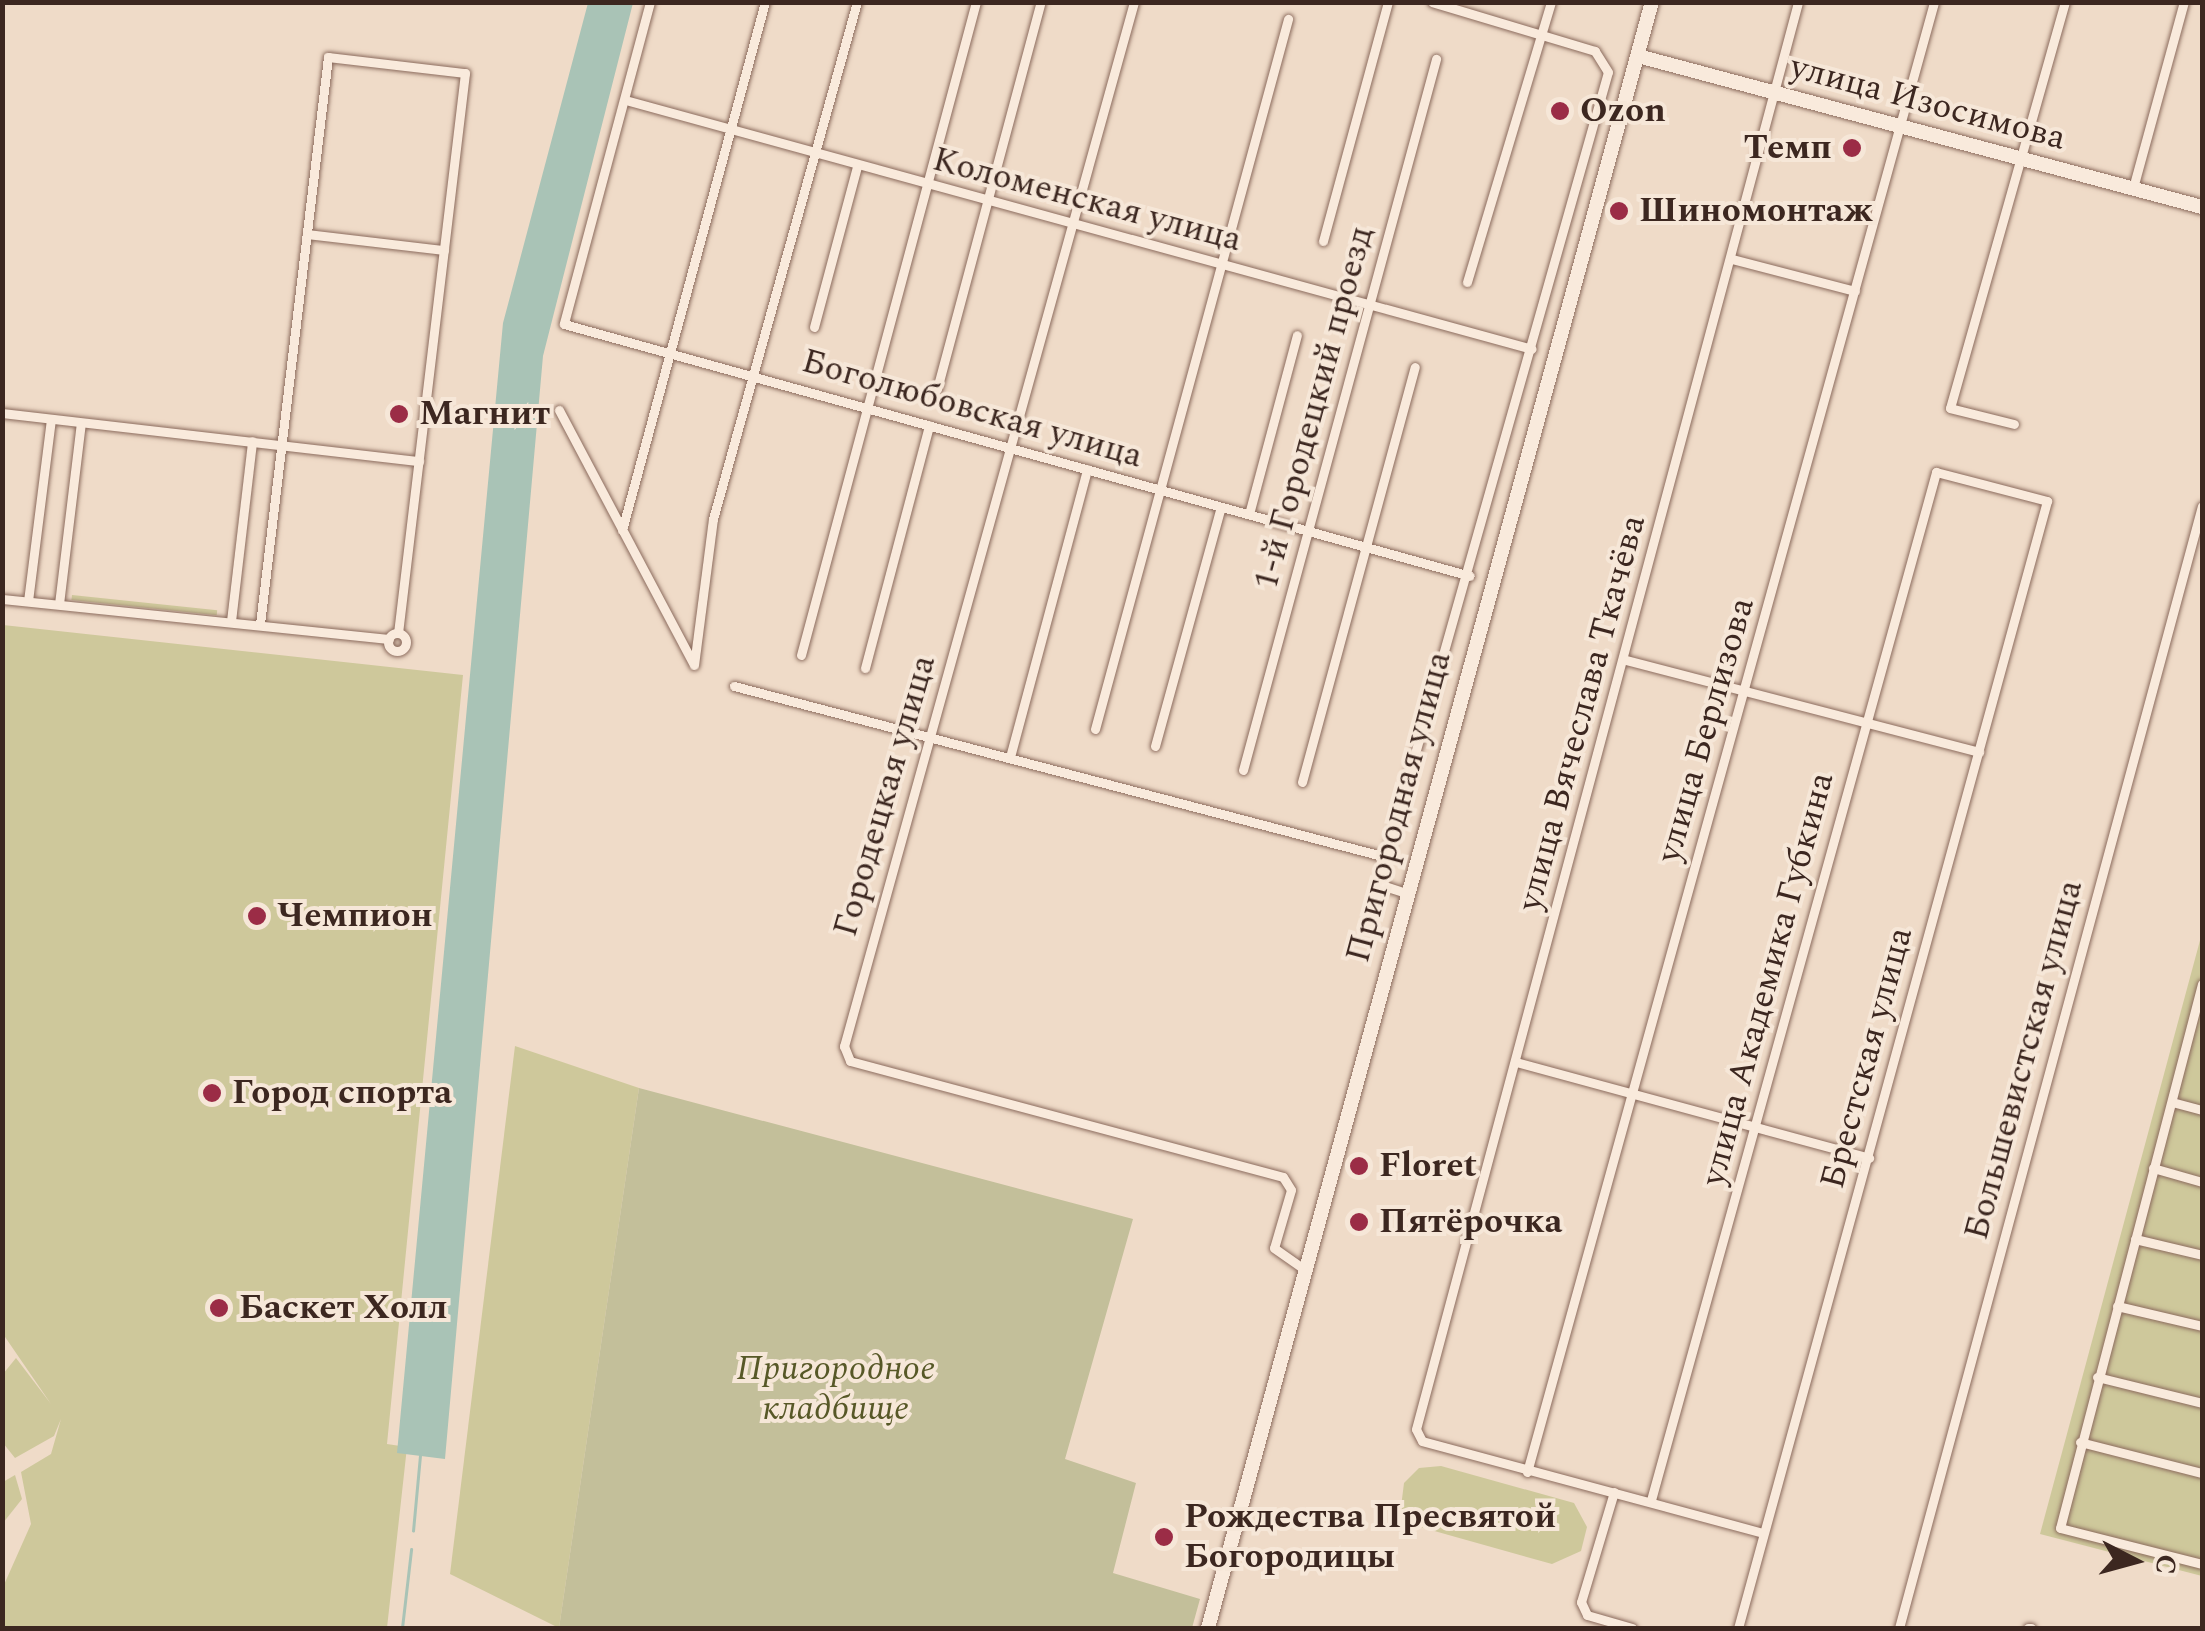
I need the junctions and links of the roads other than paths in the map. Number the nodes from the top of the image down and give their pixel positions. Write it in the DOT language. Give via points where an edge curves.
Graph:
graph roads {
  1 [pos="650,2"];
  2 [pos="765,2"];
  3 [pos="857,2"];
  4 [pos="976,2"];
  5 [pos="1041,2"];
  6 [pos="1134,2"];
  7 [pos="1388,2"];
  8 [pos="1432,2"];
  9 [pos="1551,2"];
  10 [pos="1652,2"];
  11 [pos="1798,2"];
  12 [pos="1934,2"];
  13 [pos="2065,2"];
  14 [pos="2184,2"];
  15 [pos="1288,19"];
  16 [pos="1538,32"];
  17 [pos="1638,56"];
  18 [pos="1436,59"];
  19 [pos="1774,93"];
  20 [pos="628,101"];
  21 [pos="1902,128"];
  22 [pos="732,130"];
  23 [pos="815,155"];
  24 [pos="2026,160"];
  25 [pos="857,166"];
  26 [pos="927,186"];
  27 [pos="2133,188"];
  28 [pos="986,202"];
  29 [pos="2202,207"];
  30 [pos="1071,225"];
  31 [pos="307,234"];
  32 [pos="1323,240"];
  33 [pos="444,250"];
  34 [pos="1732,260"];
  35 [pos="1222,266"];
  36 [pos="1467,282"];
  37 [pos="1855,291"];
  38 [pos="1370,305"];
  39 [pos="814,328"];
  40 [pos="1537,330"];
  41 [pos="1297,336"];
  42 [pos="1560,338"];
  43 [pos="1532,349"];
  44 [pos="669,353"];
  45 [pos="1415,367"];
  46 [pos="756,377"];
  47 [pos="937,389"];
  48 [pos="867,408"];
  49 [pos="558,410"];
  50 [pos="2,414"];
  51 [pos="51,419"];
  52 [pos="81,422"];
  53 [pos="2014,424"];
  54 [pos="929,425"];
  55 [pos="252,441"];
  56 [pos="282,444"];
  57 [pos="1010,448"];
  58 [pos="419,461"];
  59 [pos="1086,469"];
  60 [pos="1160,490"];
  61 [pos="2046,501"];
  62 [pos="1221,506"];
  63 [pos="2202,506"];
  64 [pos="1249,514"];
  65 [pos="622,530"];
  66 [pos="1310,531"];
  67 [pos="1364,546"];
  68 [pos="1470,576"];
  69 [pos="2,598"];
  70 [pos="28,601"];
  71 [pos="59,604"];
  72 [pos="231,622"];
  73 [pos="260,624"];
  74 [pos="1456,629"];
  75 [pos="1477,635"];
  76 [pos="801,655"];
  77 [pos="1626,660"];
  78 [pos="864,668"];
  79 [pos="734,686"];
  80 [pos="1746,692"];
  81 [pos="1866,723"];
  82 [pos="1095,729"];
  83 [pos="931,736"];
  84 [pos="1155,746"];
  85 [pos="1979,752"];
  86 [pos="1010,757"];
  87 [pos="1244,770"];
  88 [pos="1302,782"];
  89 [pos="1386,857"];
  90 [pos="1406,893"];
  91 [pos="2202,984"];
  92 [pos="2190,1032"];
  93 [pos="2202,1036"];
  94 [pos="1516,1062"];
  95 [pos="1630,1094"];
  96 [pos="2172,1102"];
  97 [pos="2202,1110"];
  98 [pos="1757,1127"];
  99 [pos="1869,1158"];
  100 [pos="2153,1168"];
  101 [pos="2202,1182"];
  102 [pos="2134,1238"];
  103 [pos="2202,1255"];
  104 [pos="1303,1268"];
  105 [pos="2117,1306"];
  106 [pos="2202,1326"];
  107 [pos="2098,1377"];
  108 [pos="2202,1403"];
  109 [pos="2080,1442"];
  110 [pos="1528,1472"];
  111 [pos="2202,1473"];
  112 [pos="1614,1492"];
  113 [pos="1651,1500"];
  114 [pos="1763,1533"];
  115 [pos="2202,1564"];
  116 [pos="1208,1628"];
  117 [pos="1632,1628"];
  118 [pos="1738,1628"];
  119 [pos="1899,1628"];
  1 -- 20 [label="street"];
  2 -- 22 [label="street"];
  3 -- 23 [label="street"];
  4 -- 26 [label="street"];
  5 -- 28 [label="street"];
  6 -- 30 [label="street, Городецкая улица"];
  7 -- 32 [label="street"];
  8 -- 16 [label="street"];
  9 -- 16 [label="street"];
  10 -- 17 [label="street, Пригородная улица"];
  11 -- 19 [label="street, улица Вячеслава Ткачёва"];
  12 -- 21 [label="street, улица Берлизова"];
  13 -- 24 [label="street"];
  14 -- 27 [label="street"];
  15 -- 35 [label="street"];
  16 -- 36 [label="street"];
  16 -- 40 [label="street" via="1596,51 1608,72"];
  17 -- 19 [label="street, улица Изосимова"];
  17 -- 42 [label="street, Пригородная улица"];
  18 -- 38 [label="street, 1-й Городецкий проезд"];
  19 -- 21 [label="street, улица Изосимова"];
  19 -- 34 [label="street, улица Вячеслава Ткачёва"];
  20 -- 22 [label="street, Коломенская улица"];
  20 -- 44 [label="street, Боголюбовская улица" via="564,324"];
  21 -- 24 [label="street, улица Изосимова"];
  21 -- 37 [label="street, улица Берлизова"];
  22 -- 23 [label="street, Коломенская улица"];
  22 -- 44 [label="street"];
  23 -- 25 [label="street, Коломенская улица"];
  23 -- 46 [label="street"];
  24 -- 27 [label="street, улица Изосимова"];
  24 -- 53 [label="street" via="1950,408"];
  25 -- 26 [label="street, Коломенская улица"];
  25 -- 39 [label="street"];
  26 -- 28 [label="street, Коломенская улица"];
  26 -- 48 [label="street"];
  27 -- 29 [label="street, улица Изосимова"];
  28 -- 30 [label="street, Коломенская улица"];
  28 -- 47 [label="street"];
  30 -- 35 [label="street, Коломенская улица"];
  30 -- 57 [label="street, Городецкая улица"];
  31 -- 33 [label="street"];
  31 -- 33 [label="street" via="328,57 465,73"];
  31 -- 56 [label="street"];
  33 -- 58 [label="street"];
  34 -- 37 [label="street"];
  34 -- 77 [label="street, улица Вячеслава Ткачёва"];
  35 -- 38 [label="street, Коломенская улица"];
  35 -- 60 [label="street"];
  37 -- 80 [label="street, улица Берлизова"];
  38 -- 43 [label="street, Коломенская улица"];
  38 -- 66 [label="street, 1-й Городецкий проезд"];
  40 -- 42 [label="street"];
  40 -- 43 [label="street"];
  41 -- 64 [label="street"];
  42 -- 75 [label="street, Пригородная улица"];
  43 -- 68 [label="street"];
  44 -- 46 [label="street, Боголюбовская улица"];
  44 -- 65 [label="street"];
  45 -- 67 [label="street"];
  46 -- 48 [label="street, Боголюбовская улица"];
  46 -- 65 [label="street" via="713,519 694,665"];
  48 -- 54 [label="street, Боголюбовская улица"];
  48 -- 76 [label="street"];
  49 -- 65 [label="street"];
  50 -- 51 [label="street"];
  51 -- 52 [label="street"];
  51 -- 70 [label="street"];
  52 -- 55 [label="street"];
  52 -- 71 [label="street"];
  54 -- 57 [label="street, Боголюбовская улица"];
  54 -- 78 [label="street"];
  55 -- 56 [label="street"];
  55 -- 72 [label="street"];
  56 -- 58 [label="street"];
  56 -- 73 [label="street"];
  57 -- 59 [label="street, Боголюбовская улица"];
  57 -- 83 [label="street, Городецкая улица"];
  58 -- 73 [label="street" via="393,636"];
  59 -- 60 [label="street, Боголюбовская улица"];
  59 -- 86 [label="street"];
  60 -- 62 [label="street, Боголюбовская улица"];
  60 -- 82 [label="street"];
  61 -- 81 [label="street, улица Академика Губкина" via="1936,472"];
  61 -- 85 [label="street, Брестская улица"];
  62 -- 64 [label="street, Боголюбовская улица"];
  62 -- 84 [label="street"];
  63 -- 119 [label="street, Большевистская улица"];
  64 -- 66 [label="street, Боголюбовская улица"];
  66 -- 67 [label="street, Боголюбовская улица"];
  66 -- 87 [label="street, 1-й Городецкий проезд"];
  67 -- 68 [label="street, Боголюбовская улица"];
  67 -- 88 [label="street"];
  68 -- 74 [label="street"];
  69 -- 70 [label="street"];
  70 -- 71 [label="street"];
  71 -- 72 [label="street"];
  72 -- 73 [label="street"];
  74 -- 75 [label="street"];
  74 -- 89 [label="street"];
  75 -- 90 [label="street, Пригородная улица"];
  77 -- 80 [label="street"];
  77 -- 94 [label="street, улица Вячеслава Ткачёва"];
  79 -- 83 [label="street"];
  80 -- 81 [label="street"];
  80 -- 95 [label="street, улица Берлизова"];
  81 -- 85 [label="street"];
  81 -- 98 [label="street, улица Академика Губкина"];
  83 -- 86 [label="street"];
  83 -- 104 [label="street, Городецкая улица" via="846,1055 1283,1178 1291,1190 1274,1248"];
  85 -- 99 [label="street, Брестская улица"];
  86 -- 89 [label="street"];
  89 -- 90 [label="street" via="1384,886"];
  90 -- 104 [label="street, Пригородная улица"];
  91 -- 92 [label="street"];
  92 -- 93 [label="street"];
  92 -- 96 [label="street"];
  94 -- 95 [label="street"];
  94 -- 110 [label="street, улица Вячеслава Ткачёва" via="1417,1437"];
  95 -- 98 [label="street"];
  95 -- 110 [label="street, улица Берлизова"];
  96 -- 97 [label="street"];
  96 -- 100 [label="street"];
  98 -- 99 [label="street"];
  98 -- 113 [label="street, улица Академика Губкина"];
  99 -- 114 [label="street, Брестская улица"];
  100 -- 101 [label="street"];
  100 -- 102 [label="street"];
  102 -- 103 [label="street"];
  102 -- 105 [label="street"];
  104 -- 116 [label="street, Пригородная улица"];
  105 -- 106 [label="street"];
  105 -- 107 [label="street"];
  107 -- 108 [label="street"];
  107 -- 109 [label="street"];
  109 -- 111 [label="street"];
  109 -- 115 [label="street" via="2060,1528"];
  110 -- 112 [label="street"];
  112 -- 113 [label="street"];
  112 -- 117 [label="street" via="1581,1602 1588,1616"];
  113 -- 114 [label="street"];
  114 -- 118 [label="street, Брестская улица"];
}
